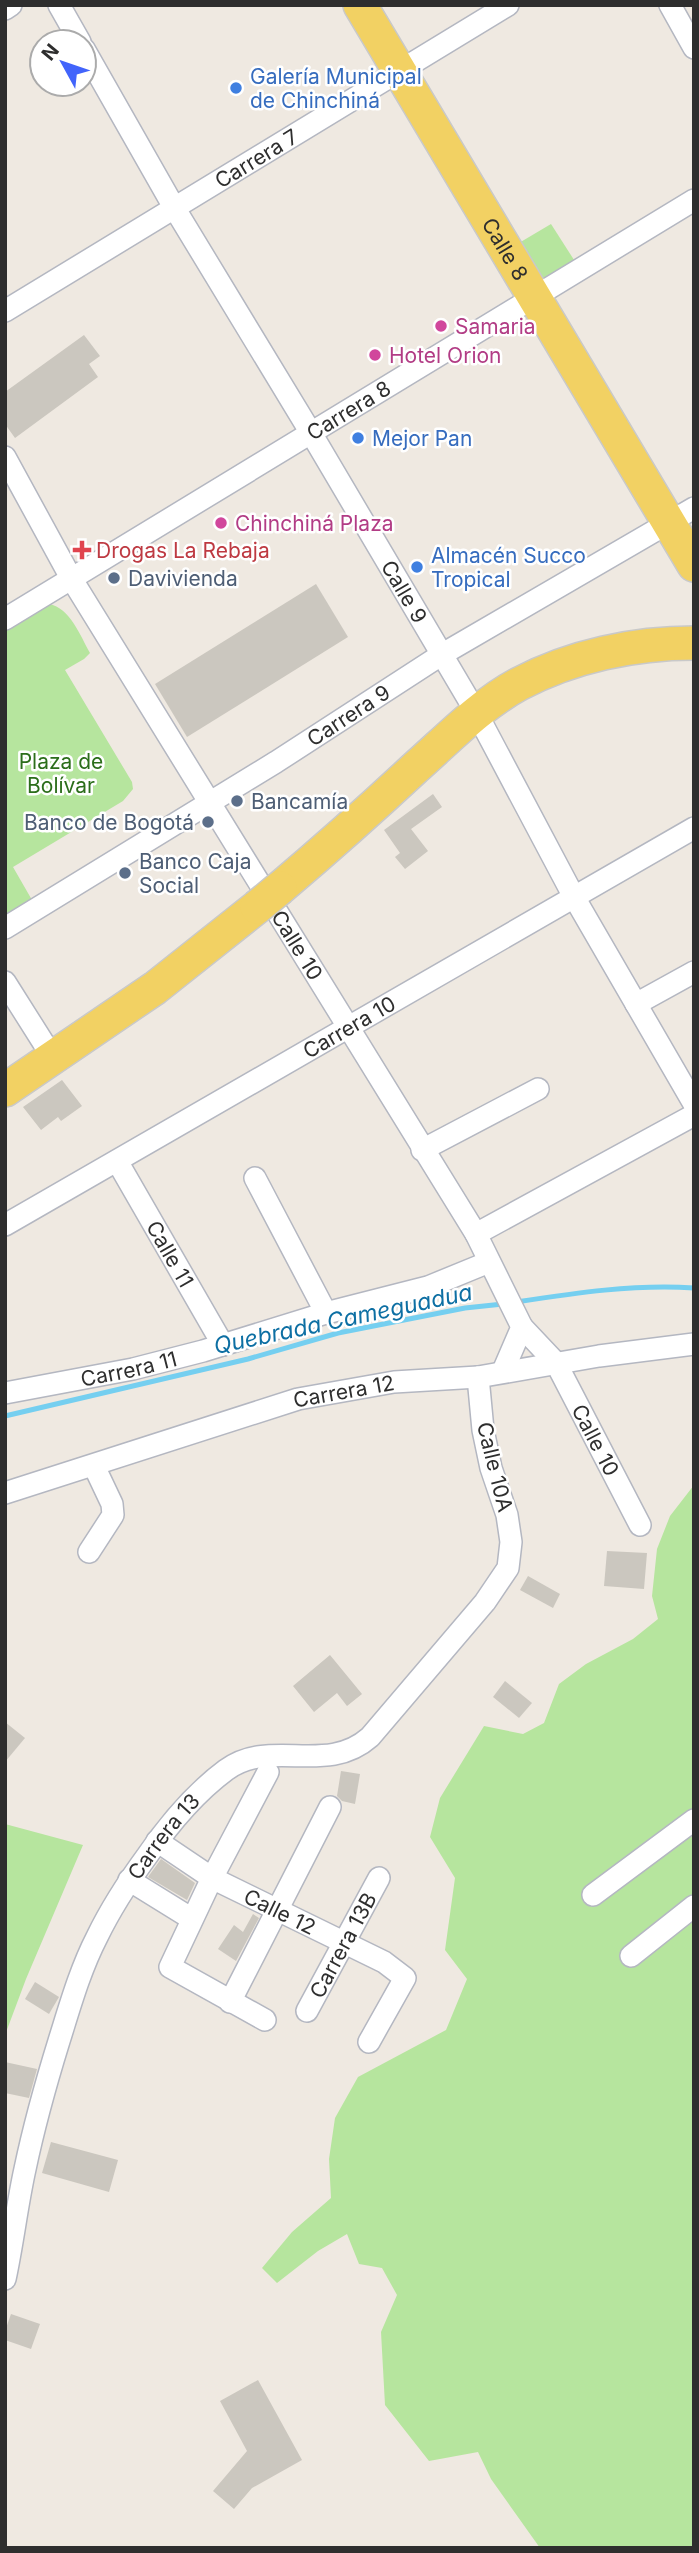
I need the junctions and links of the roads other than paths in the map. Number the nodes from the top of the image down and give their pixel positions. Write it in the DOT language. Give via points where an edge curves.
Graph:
graph roads {
  1 [pos="11,5"];
  2 [pos="59,5"];
  3 [pos="360,5"];
  4 [pos="508,5"];
  5 [pos="670,5"];
  6 [pos="5,9"];
  7 [pos="72,28"];
  8 [pos="694,48"];
  9 [pos="400,70"];
  10 [pos="98,74"];
  11 [pos="694,200"];
  12 [pos="175,209"];
  13 [pos="534,299"];
  14 [pos="5,311"];
  15 [pos="311,433"];
  16 [pos="5,457"];
  17 [pos="681,515"];
  18 [pos="694,565"];
  19 [pos="71,578"];
  20 [pos="5,619"];
  21 [pos="694,643"];
  22 [pos="441,655"];
  23 [pos="477,714"];
  24 [pos="211,802"];
  25 [pos="694,828"];
  26 [pos="575,897"];
  27 [pos="5,928"];
  28 [pos="694,972"];
  29 [pos="5,982"];
  30 [pos="636,1004"];
  31 [pos="350,1028"];
  32 [pos="53,1058"];
  33 [pos="538,1089"];
  34 [pos="5,1090"];
  35 [pos="694,1104"];
  36 [pos="694,1115"];
  37 [pos="422,1150"];
  38 [pos="117,1161"];
  39 [pos="255,1178"];
  40 [pos="5,1225"];
  41 [pos="476,1234"];
  42 [pos="489,1262"];
  43 [pos="326,1313"];
  44 [pos="519,1320"];
  45 [pos="694,1344"];
  46 [pos="223,1345"];
  47 [pos="556,1363"];
  48 [pos="503,1371"];
  49 [pos="478,1377"];
  50 [pos="5,1394"];
  51 [pos="94,1466"];
  52 [pos="5,1493"];
  53 [pos="640,1525"];
  54 [pos="89,1552"];
  55 [pos="511,1557"];
  56 [pos="268,1772"];
  57 [pos="330,1807"];
  58 [pos="694,1820"];
  59 [pos="157,1841"];
  60 [pos="212,1878"];
  61 [pos="379,1878"];
  62 [pos="130,1880"];
  63 [pos="593,1895"];
  64 [pos="694,1906"];
  65 [pos="278,1909"];
  66 [pos="192,1919"];
  67 [pos="344,1943"];
  68 [pos="631,1956"];
  69 [pos="230,2002"];
  70 [pos="307,2011"];
  71 [pos="265,2020"];
  72 [pos="369,2042"];
  73 [pos="5,2279"];
  1 -- 6 [label="street"];
  2 -- 7 [label="street"];
  3 -- 9 [label="main road, Calle 8"];
  4 -- 9 [label="street, Carrera 7"];
  5 -- 8 [label="street"];
  9 -- 12 [label="street, Carrera 7"];
  9 -- 13 [label="main road, Calle 8"];
  10 -- 12 [label="street, Calle 9"];
  11 -- 13 [label="street, Carrera 8"];
  12 -- 14 [label="street, Carrera 7"];
  12 -- 15 [label="street, Calle 9"];
  13 -- 15 [label="street, Carrera 8"];
  13 -- 17 [label="main road, Calle 8"];
  15 -- 19 [label="street, Carrera 8"];
  15 -- 22 [label="street, Calle 9"];
  16 -- 19 [label="street, Calle 10"];
  17 -- 18 [label="main road, Calle 8"];
  17 -- 22 [label="street, Carrera 9"];
  19 -- 20 [label="street, Carrera 8"];
  19 -- 24 [label="street, Calle 10"];
  21 -- 23 [label="main road" via="642,645 567,664 517,685"];
  22 -- 23 [label="street, Calle 9"];
  22 -- 24 [label="street, Carrera 9"];
  23 -- 26 [label="street, Calle 9"];
  23 -- 32 [label="main road" via="188,964"];
  24 -- 27 [label="street, Carrera 9"];
  24 -- 31 [label="street, Calle 10"];
  25 -- 26 [label="street, Carrera 10"];
  26 -- 30 [label="street, Calle 9"];
  26 -- 31 [label="street, Carrera 10"];
  28 -- 30 [label="street"];
  29 -- 32 [label="street"];
  30 -- 35 [label="street, Calle 9"];
  31 -- 37 [label="street, Calle 10"];
  31 -- 38 [label="street, Carrera 10"];
  32 -- 34 [label="main road"];
  33 -- 37 [label="street"];
  36 -- 41 [label="street"];
  37 -- 41 [label="street, Calle 10"];
  38 -- 40 [label="street, Carrera 10"];
  38 -- 46 [label="street, Calle 11"];
  39 -- 43 [label="street"];
  41 -- 42 [label="street, Calle 10"];
  42 -- 43 [label="street, Carrera 11" via="428,1287"];
  42 -- 44 [label="street, Calle 10"];
  43 -- 46 [label="street, Carrera 11"];
  44 -- 47 [label="street, Calle 10"];
  44 -- 48 [label="street"];
  45 -- 47 [label="street, Carrera 12"];
  46 -- 50 [label="street, Carrera 11" via="133,1369"];
  47 -- 48 [label="street, Carrera 12"];
  47 -- 53 [label="street, Calle 10"];
  48 -- 49 [label="street, Carrera 12"];
  49 -- 51 [label="street, Carrera 12" via="394,1382 298,1399"];
  49 -- 55 [label="street, Calle 10A" via="483,1430 507,1515"];
  51 -- 52 [label="street, Carrera 12"];
  51 -- 54 [label="street" via="113,1515"];
  55 -- 59 [label="street, Carrera 13" via="485,1602 358,1748 325,1756 263,1756 238,1762 203,1790"];
  56 -- 60 [label="street"];
  57 -- 65 [label="street"];
  58 -- 63 [label="street"];
  59 -- 60 [label="street, Calle 12"];
  59 -- 62 [label="street, Carrera 13"];
  60 -- 65 [label="street, Calle 12"];
  60 -- 66 [label="street"];
  61 -- 67 [label="street, Carrera 13B"];
  62 -- 66 [label="street"];
  62 -- 73 [label="street, Carrera 13" via="80,1973 24,2170"];
  64 -- 68 [label="street"];
  65 -- 67 [label="street, Calle 12"];
  65 -- 69 [label="street"];
  66 -- 69 [label="street" via="170,1967"];
  67 -- 70 [label="street, Carrera 13B"];
  67 -- 72 [label="street, Calle 12" via="405,1978"];
  69 -- 71 [label="street"];
}
